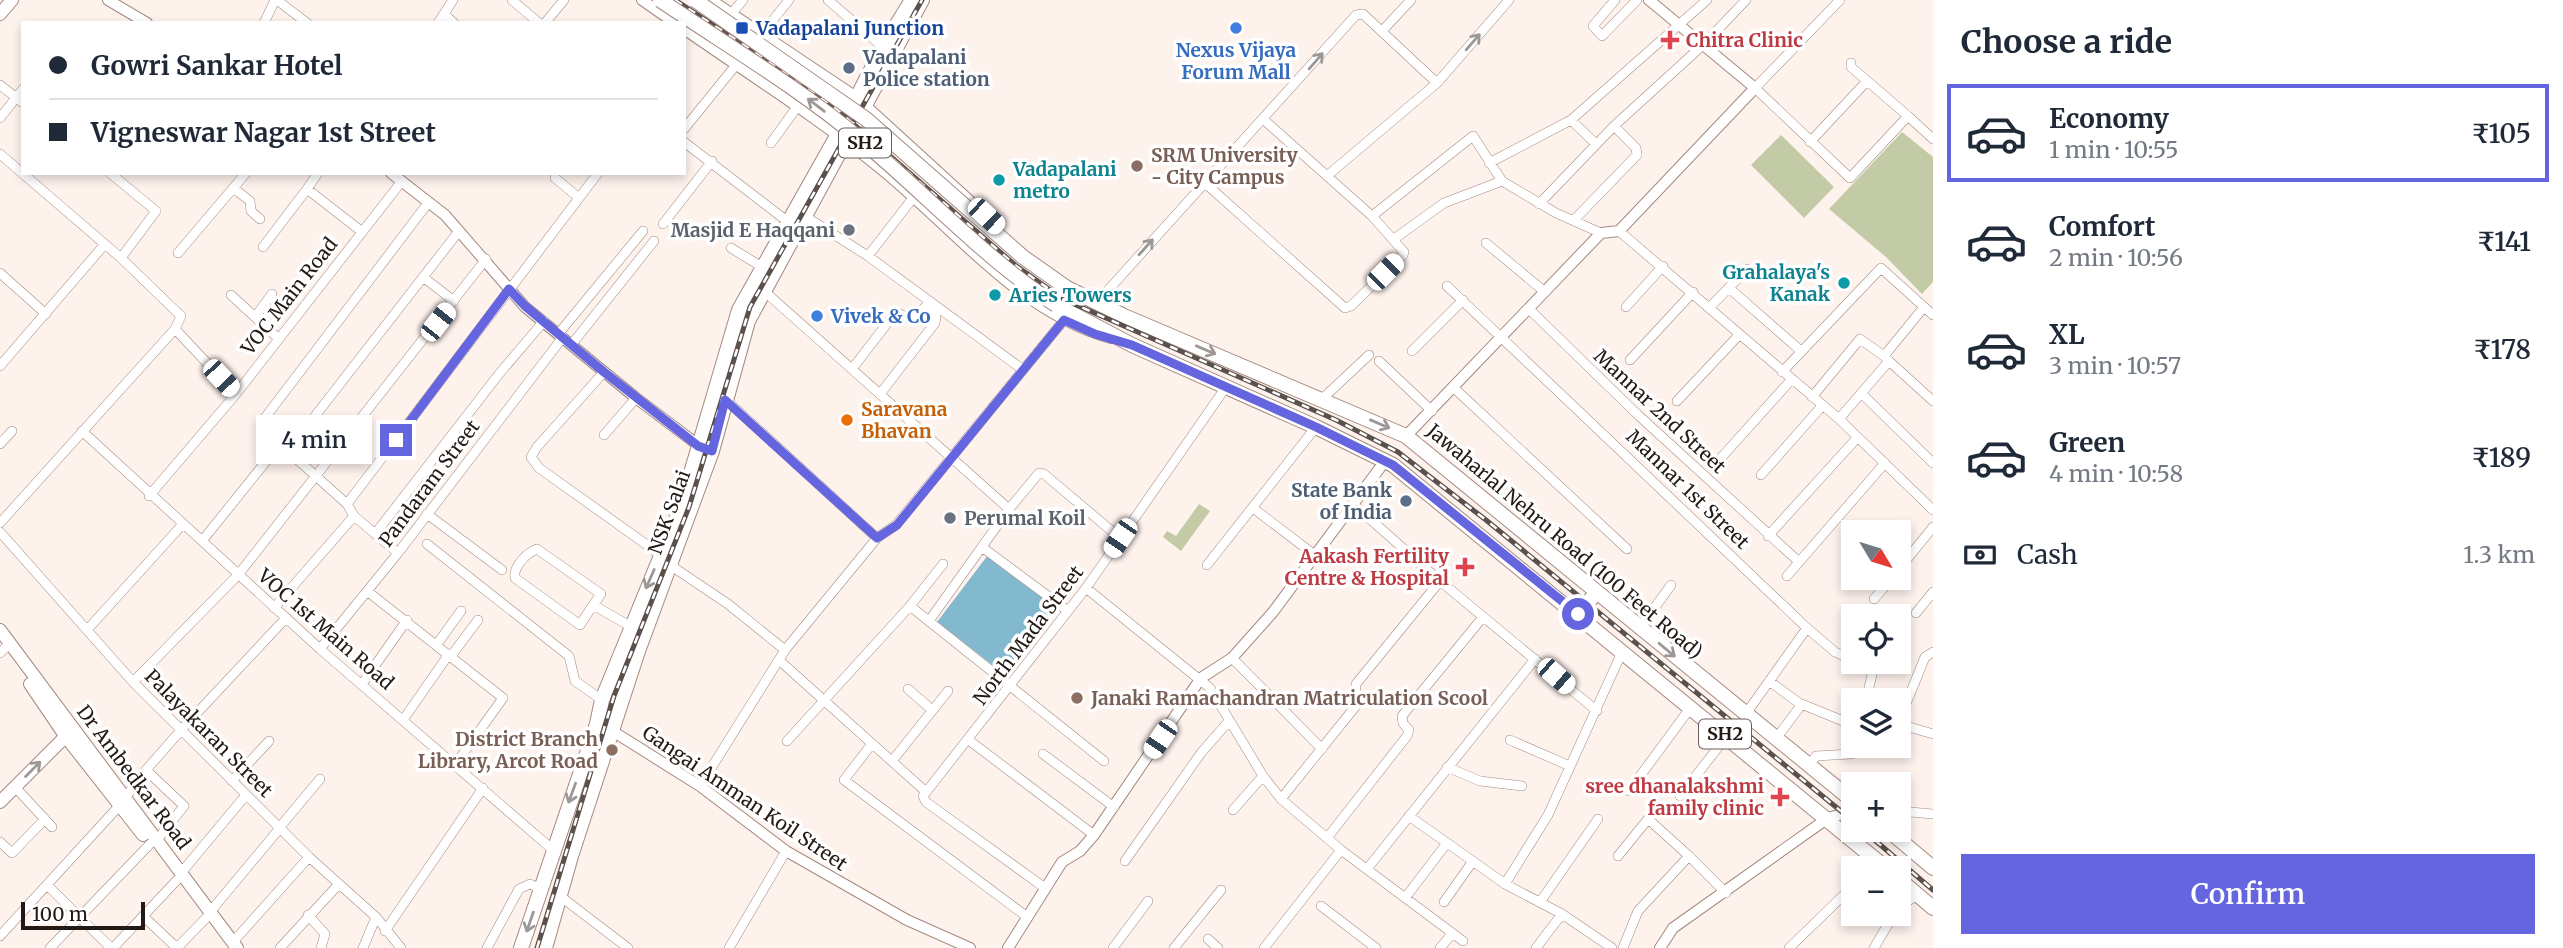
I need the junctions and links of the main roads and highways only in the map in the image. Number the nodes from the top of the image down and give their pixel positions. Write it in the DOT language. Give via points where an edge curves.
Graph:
graph roads {
  1 [pos="12,0"];
  2 [pos="660,0"];
  3 [pos="695,0"];
  4 [pos="912,0"];
  5 [pos="922,0"];
  6 [pos="0,14"];
  7 [pos="861,102"];
  8 [pos="841,139"];
  9 [pos="705,449"];
  10 [pos="665,560"];
  11 [pos="1597,592"];
  12 [pos="1578,614"];
  13 [pos="0,630"];
  14 [pos="2,647"];
  15 [pos="609,681"];
  16 [pos="627,688"];
  17 [pos="70,733"];
  18 [pos="1841,792"];
  19 [pos="0,802"];
  20 [pos="1902,842"];
  21 [pos="1868,856"];
  22 [pos="1933,868"];
  23 [pos="1911,890"];
  24 [pos="1933,908"];
  25 [pos="233,946"];
  26 [pos="521,948"];
  27 [pos="544,948"];
  1 -- 6 [label="main road"];
  12 -- 2 [label="main road, SH2, one-way, bridge" via="1385,461 1132,345 1034,291 860,139 800,93"];
  3 -- 11 [label="main road, Jawaharlal Nehru Road (100 Feet Road) / SH2, one-way, bridge" via="866,119 1023,257 1067,288 1406,436"];
  4 -- 7 [label="main road" via="883,47"];
  5 -- 7 [label="main road"];
  7 -- 8 [label="main road"];
  8 -- 9 [label="main road, NSK Salai" via="748,321"];
  8 -- 9 [label="main road" via="787,221 739,310"];
  9 -- 10 [label="main road, NSK Salai"];
  10 -- 15 [label="main road, one-way" via="630,626"];
  10 -- 16 [label="main road, NSK Salai"];
  11 -- 12 [label="main road"];
  11 -- 18 [label="main road, Jawaharlal Nehru Road (100 Feet Road) / SH2, one-way"];
  12 -- 21 [label="main road, SH2"];
  13 -- 17 [label="main road, Dr Ambedkar Road"];
  14 -- 17 [label="main road, Dr Ambedkar Road"];
  15 -- 16 [label="main road"];
  15 -- 26 [label="main road, one-way"];
  16 -- 27 [label="main road, NSK Salai"];
  19 -- 17 [label="main road, one-way"];
  17 -- 25 [label="main road, Dr Ambedkar Road"];
  20 -- 22 [label="main road"];
  23 -- 24 [label="main road"];
}
